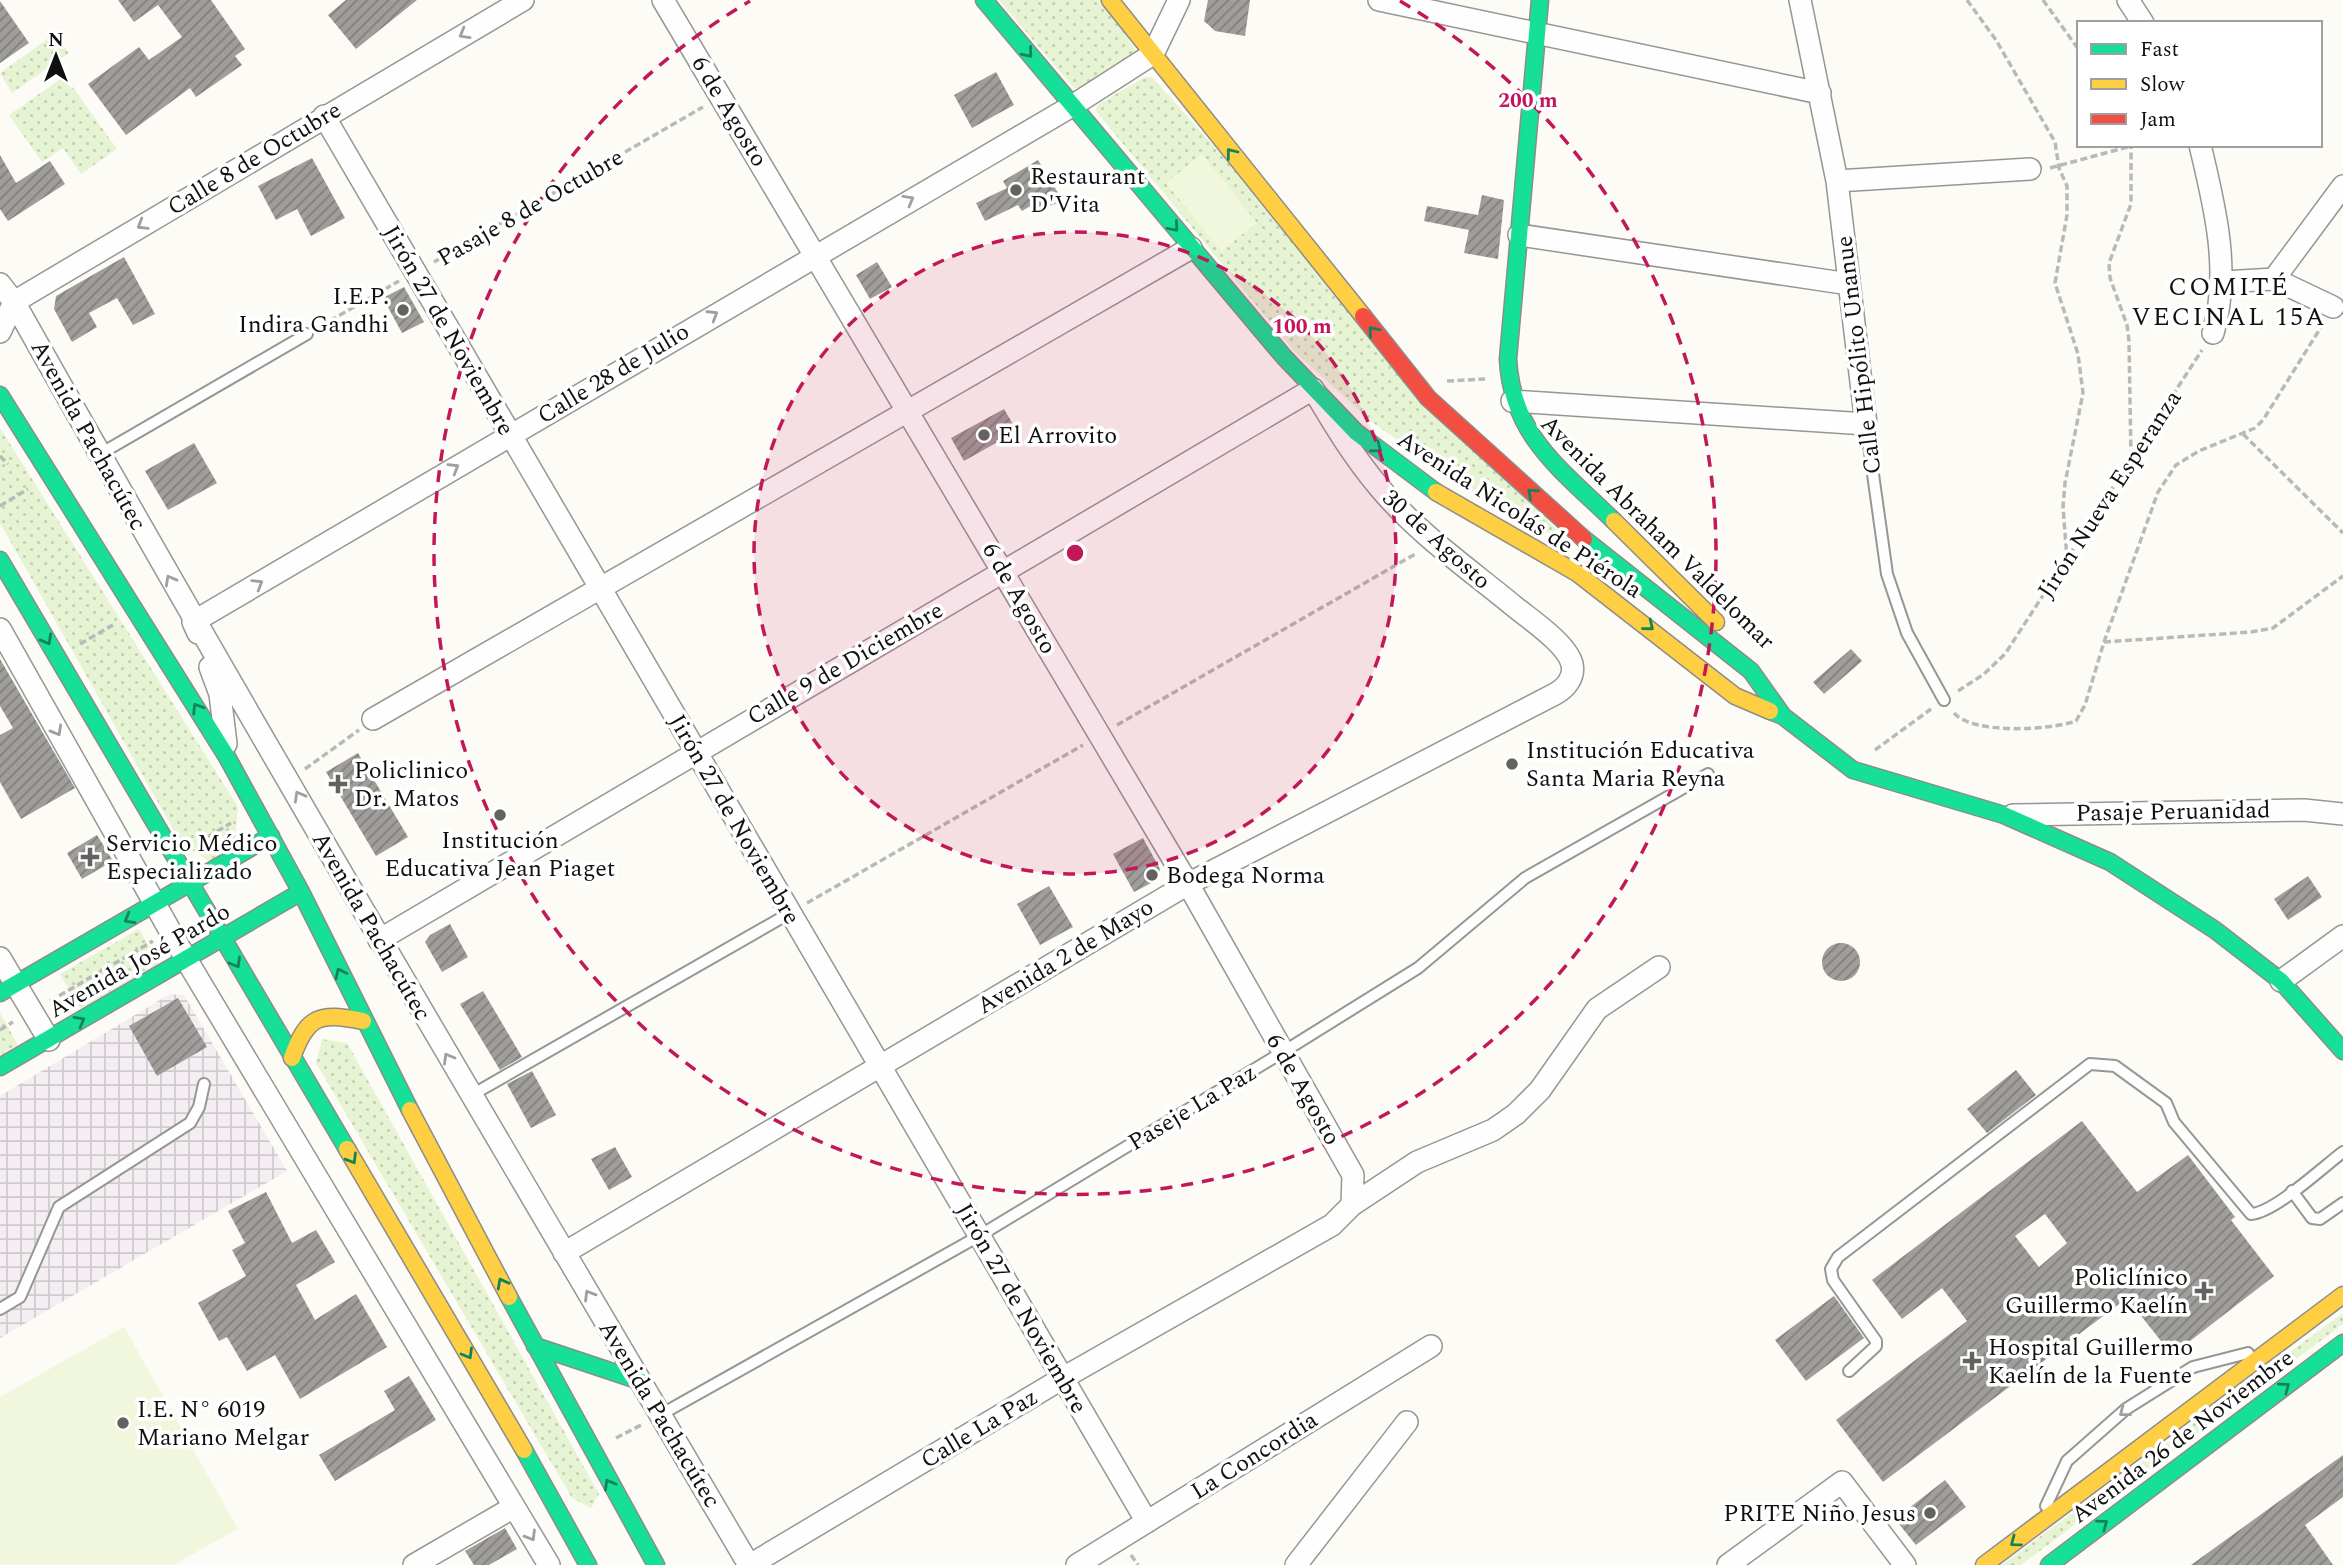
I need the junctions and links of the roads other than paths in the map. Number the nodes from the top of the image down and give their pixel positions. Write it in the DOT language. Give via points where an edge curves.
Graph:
graph roads {
  1 [pos="523,0"];
  2 [pos="663,0"];
  3 [pos="985,0"];
  4 [pos="1110,0"];
  5 [pos="1179,0"];
  6 [pos="1378,0"];
  7 [pos="1540,0"];
  8 [pos="1800,0"];
  9 [pos="2129,0"];
  10 [pos="2142,21"];
  11 [pos="1537,34"];
  12 [pos="1153,54"];
  13 [pos="1820,93"];
  14 [pos="1072,106"];
  15 [pos="324,116"];
  16 [pos="2200,147"];
  17 [pos="2029,169"];
  18 [pos="1837,181"];
  19 [pos="2343,186"];
  20 [pos="1519,235"];
  21 [pos="1191,248"];
  22 [pos="816,254"];
  23 [pos="2274,279"];
  24 [pos="2224,282"];
  25 [pos="0,284"];
  26 [pos="1849,284"];
  27 [pos="15,302"];
  28 [pos="2333,307"];
  29 [pos="0,332"];
  30 [pos="2213,333"];
  31 [pos="307,334"];
  32 [pos="1313,389"];
  33 [pos="0,395"];
  34 [pos="1512,401"];
  35 [pos="909,410"];
  36 [pos="1866,424"];
  37 [pos="510,434"];
  38 [pos="100,454"];
  39 [pos="0,560"];
  40 [pos="1003,571"];
  41 [pos="600,588"];
  42 [pos="28,604"];
  43 [pos="0,620"];
  44 [pos="193,622"];
  45 [pos="0,629"];
  46 [pos="1572,675"];
  47 [pos="1944,701"];
  48 [pos="1783,716"];
  49 [pos="373,719"];
  50 [pos="1820,743"];
  51 [pos="695,751"];
  52 [pos="227,757"];
  53 [pos="1707,774"];
  54 [pos="2343,814"];
  55 [pos="2004,815"];
  56 [pos="271,836"];
  57 [pos="1188,884"];
  58 [pos="189,885"];
  59 [pos="301,892"];
  60 [pos="154,904"];
  61 [pos="790,913"];
  62 [pos="2343,936"];
  63 [pos="222,938"];
  64 [pos="379,940"];
  65 [pos="0,958"];
  66 [pos="186,959"];
  67 [pos="1659,967"];
  68 [pos="2281,981"];
  69 [pos="8,989"];
  70 [pos="363,1021"];
  71 [pos="49,1040"];
  72 [pos="2343,1051"];
  73 [pos="1283,1052"];
  74 [pos="292,1058"];
  75 [pos="880,1066"];
  76 [pos="0,1068"];
  77 [pos="204,1084"];
  78 [pos="470,1096"];
  79 [pos="2343,1152"];
  80 [pos="2292,1191"];
  81 [pos="2343,1203"];
  82 [pos="1352,1205"];
  83 [pos="979,1236"];
  84 [pos="564,1253"];
  85 [pos="2343,1295"];
  86 [pos="0,1310"];
  87 [pos="2343,1343"];
  88 [pos="535,1346"];
  89 [pos="1430,1346"];
  90 [pos="2274,1347"];
  91 [pos="1849,1371"];
  92 [pos="1063,1378"];
  93 [pos="640,1381"];
  94 [pos="660,1415"];
  95 [pos="1407,1423"];
  96 [pos="514,1507"];
  97 [pos="1147,1522"];
  98 [pos="2038,1525"];
  99 [pos="587,1562"];
  100 [pos="414,1565"];
  101 [pos="549,1565"];
  102 [pos="654,1565"];
  103 [pos="749,1565"];
  104 [pos="1077,1565"];
  105 [pos="1296,1565"];
  106 [pos="1727,1565"];
  107 [pos="1905,1565"];
  108 [pos="1984,1565"];
  109 [pos="2049,1565"];
  1 -- 15 [label="street, Calle 8 de Octubre, one-way"];
  2 -- 22 [label="street, 6 de Agosto"];
  3 -- 14 [label="main road, Avenida Nicolás de Piérola, one-way"];
  4 -- 12 [label="main road, Avenida Nicolás de Piérola"];
  5 -- 12 [label="street"];
  6 -- 11 [label="street"];
  7 -- 11 [label="main road, Avenida Abraham Valdelomar"];
  8 -- 13 [label="street, Calle Hipólito Unanue"];
  9 -- 10 [label="street"];
  11 -- 13 [label="street"];
  11 -- 20 [label="main road, Avenida Abraham Valdelomar"];
  12 -- 14 [label="street, Calle 28 de Julio"];
  48 -- 12 [label="main road, Avenida Nicolás de Piérola, one-way" via="1751,671 1604,557 1457,426 1415,382"];
  13 -- 18 [label="street, Calle Hipólito Unanue"];
  14 -- 21 [label="main road, Avenida Nicolás de Piérola, one-way"];
  22 -- 14 [label="street, Calle 28 de Julio, one-way"];
  15 -- 27 [label="street, Calle 8 de Octubre, one-way"];
  15 -- 37 [label="street, Jirón 27 de Noviembre"];
  16 -- 24 [label="street"];
  17 -- 18 [label="street"];
  18 -- 26 [label="street, Calle Hipólito Unanue"];
  19 -- 23 [label="street"];
  20 -- 26 [label="street"];
  20 -- 34 [label="main road, Avenida Abraham Valdelomar" via="1508,379"];
  21 -- 32 [label="main road, Avenida Nicolás de Piérola"];
  21 -- 35 [label="street"];
  22 -- 35 [label="street, 6 de Agosto"];
  37 -- 22 [label="street, Calle 28 de Julio, one-way"];
  23 -- 24 [label="street"];
  23 -- 28 [label="street"];
  24 -- 30 [label="street"];
  25 -- 27 [label="street, Avenida Pachacútec"];
  26 -- 36 [label="street, Calle Hipólito Unanue"];
  27 -- 29 [label="street"];
  27 -- 38 [label="street, Avenida Pachacútec"];
  31 -- 38 [label="lane"];
  32 -- 40 [label="street, Calle 9 de Diciembre"];
  32 -- 46 [label="street, 30 de Agosto" via="1347,446 1381,489 1436,542 1553,638 1572,663"];
  32 -- 48 [label="main road, Avenida Nicolás de Piérola, one-way" via="1356,432 1433,490 1577,573 1735,695"];
  52 -- 33 [label="main road, Avenida Pachacútec, one-way"];
  34 -- 36 [label="street"];
  34 -- 50 [label="main road, Avenida Abraham Valdelomar" via="1521,425 1538,446 1746,652"];
  35 -- 40 [label="street, 6 de Agosto"];
  35 -- 41 [label="street"];
  36 -- 47 [label="lane, Calle Hipólito Unanue" via="1887,574 1908,633"];
  37 -- 41 [label="street, Jirón 27 de Noviembre"];
  44 -- 37 [label="street, Calle 28 de Julio, one-way"];
  44 -- 38 [label="street, Avenida Pachacútec, one-way"];
  39 -- 42 [label="main road"];
  40 -- 51 [label="street, Calle 9 de Diciembre"];
  40 -- 57 [label="street, 6 de Agosto"];
  41 -- 49 [label="street"];
  41 -- 51 [label="street, Jirón 27 de Noviembre"];
  42 -- 43 [label="street"];
  42 -- 58 [label="main road, one-way"];
  44 -- 52 [label="street" via="220,694"];
  64 -- 44 [label="street, Avenida Pachacútec, one-way" via="290,780"];
  45 -- 60 [label="street, one-way"];
  46 -- 57 [label="street, Avenida 2 de Mayo" via="1555,694"];
  48 -- 50 [label="main road, Avenida Nicolás de Piérola"];
  50 -- 55 [label="main road, Avenida Nicolás de Piérola" via="1853,770"];
  51 -- 61 [label="street, Jirón 27 de Noviembre"];
  51 -- 64 [label="street, Calle 9 de Diciembre"];
  52 -- 56 [label="main road, Avenida Pachacútec"];
  53 -- 73 [label="lane, Paseje La Paz" via="1525,878 1418,968"];
  54 -- 55 [label="street, Pasaje Peruanidad" via="2238,810"];
  55 -- 68 [label="main road, Avenida Nicolás de Piérola" via="2110,862 2215,930"];
  56 -- 58 [label="main road, Avenida José Pardo"];
  56 -- 59 [label="main road, Avenida Pachacútec"];
  57 -- 73 [label="street, 6 de Agosto"];
  57 -- 75 [label="street, Avenida 2 de Mayo"];
  58 -- 60 [label="main road, Avenida José Pardo"];
  58 -- 63 [label="main road"];
  59 -- 63 [label="main road, Avenida José Pardo"];
  70 -- 59 [label="main road, Avenida Pachacútec, one-way"];
  60 -- 66 [label="street"];
  60 -- 69 [label="main road, Avenida José Pardo, one-way"];
  61 -- 75 [label="street, Jirón 27 de Noviembre"];
  61 -- 78 [label="lane"];
  62 -- 68 [label="street"];
  63 -- 66 [label="main road, Avenida José Pardo"];
  63 -- 74 [label="main road, one-way"];
  78 -- 64 [label="street, Avenida Pachacútec, one-way"];
  65 -- 69 [label="street"];
  71 -- 66 [label="main road, Avenida José Pardo, one-way"];
  66 -- 96 [label="street"];
  67 -- 82 [label="street, Calle La Paz" via="1597,1009 1540,1090 1516,1114 1493,1130 1417,1162"];
  68 -- 72 [label="main road, Avenida Nicolás de Piérola"];
  69 -- 71 [label="street" via="32,1012"];
  70 -- 74 [label="main road" via="336,1015 310,1020 302,1028"];
  88 -- 70 [label="main road, Avenida Pachacútec, one-way"];
  71 -- 76 [label="main road, Avenida José Pardo"];
  73 -- 82 [label="street, 6 de Agosto" via="1353,1175"];
  73 -- 83 [label="lane, Paseje La Paz"];
  74 -- 99 [label="main road, one-way"];
  75 -- 83 [label="street, Jirón 27 de Noviembre"];
  75 -- 84 [label="street, Avenida 2 de Mayo"];
  77 -- 86 [label="lane" via="190,1123 59,1206 20,1297"];
  78 -- 84 [label="street, Avenida Pachacútec"];
  79 -- 80 [label="lane"];
  80 -- 81 [label="lane" via="2312,1218 2320,1219"];
  80 -- 91 [label="lane" via="2251,1214 2174,1122 2166,1103 2115,1066 2090,1064 1838,1257 1831,1269 1833,1280 1876,1340 1876,1346"];
  82 -- 92 [label="street, Calle La Paz" via="1332,1225"];
  83 -- 92 [label="street, Jirón 27 de Noviembre"];
  83 -- 94 [label="lane, Paseje La Paz"];
  93 -- 84 [label="street, Avenida Pachacútec, one-way"];
  85 -- 90 [label="main road, Avenida 26 de Noviembre"];
  109 -- 87 [label="main road, Avenida 26 de Noviembre, one-way"];
  88 -- 93 [label="main road"];
  102 -- 88 [label="main road, Avenida Pachacútec, one-way"];
  89 -- 97 [label="street, La Concordia"];
  90 -- 98 [label="main road, Avenida 26 de Noviembre"];
  90 -- 98 [label="lane, one-way" via="2193,1367 2126,1409 2067,1461"];
  92 -- 97 [label="street, Jirón 27 de Noviembre"];
  92 -- 103 [label="street, Calle La Paz"];
  93 -- 94 [label="street, Avenida Pachacútec"];
  94 -- 103 [label="street, Avenida Pachacútec"];
  95 -- 105 [label="street"];
  96 -- 100 [label="street"];
  96 -- 101 [label="street, one-way"];
  97 -- 104 [label="street, La Concordia"];
  98 -- 108 [label="main road, Avenida 26 de Noviembre, one-way"];
  106 -- 107 [label="street" via="1842,1482"];
}
